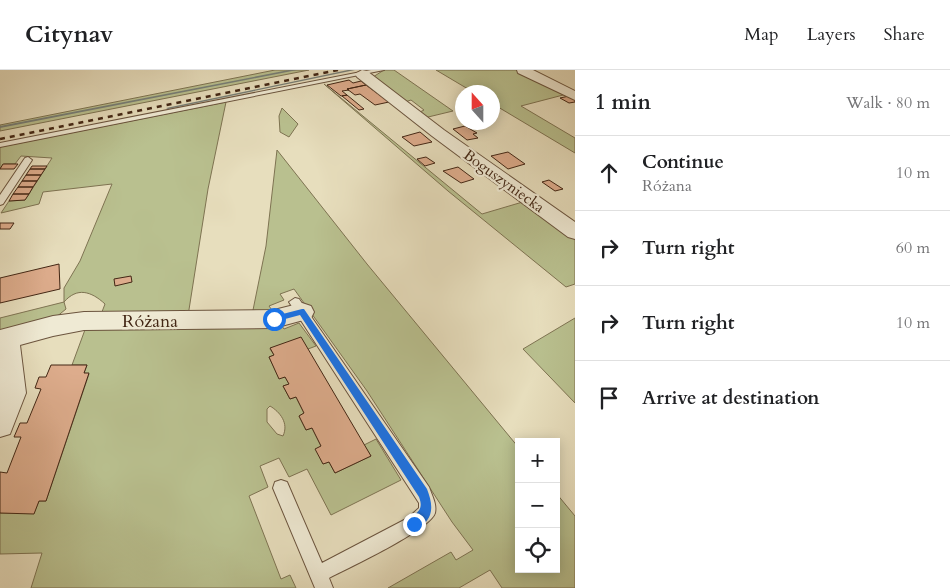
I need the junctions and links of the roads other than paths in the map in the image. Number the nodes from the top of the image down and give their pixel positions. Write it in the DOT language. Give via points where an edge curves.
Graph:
graph roads {
  1 [pos="523,70"];
  2 [pos="371,72"];
  3 [pos="575,96"];
  4 [pos="0,145"];
  5 [pos="28,160"];
  6 [pos="0,202"];
  7 [pos="575,232"];
  8 [pos="298,307"];
  9 [pos="3,339"];
  10 [pos="0,424"];
  11 [pos="281,488"];
  12 [pos="321,581"];
  1 -- 3 [label="street"];
  2 -- 4 [label="lane"];
  2 -- 7 [label="street, Boguszyniecka" via="438,133"];
  5 -- 6 [label="lane"];
  8 -- 9 [label="street, Różana" via="274,319 84,321"];
  8 -- 12 [label="lane" via="423,493 427,504 426,512 414,524"];
  9 -- 10 [label="street" via="12,393"];
  11 -- 12 [label="lane"];
}
